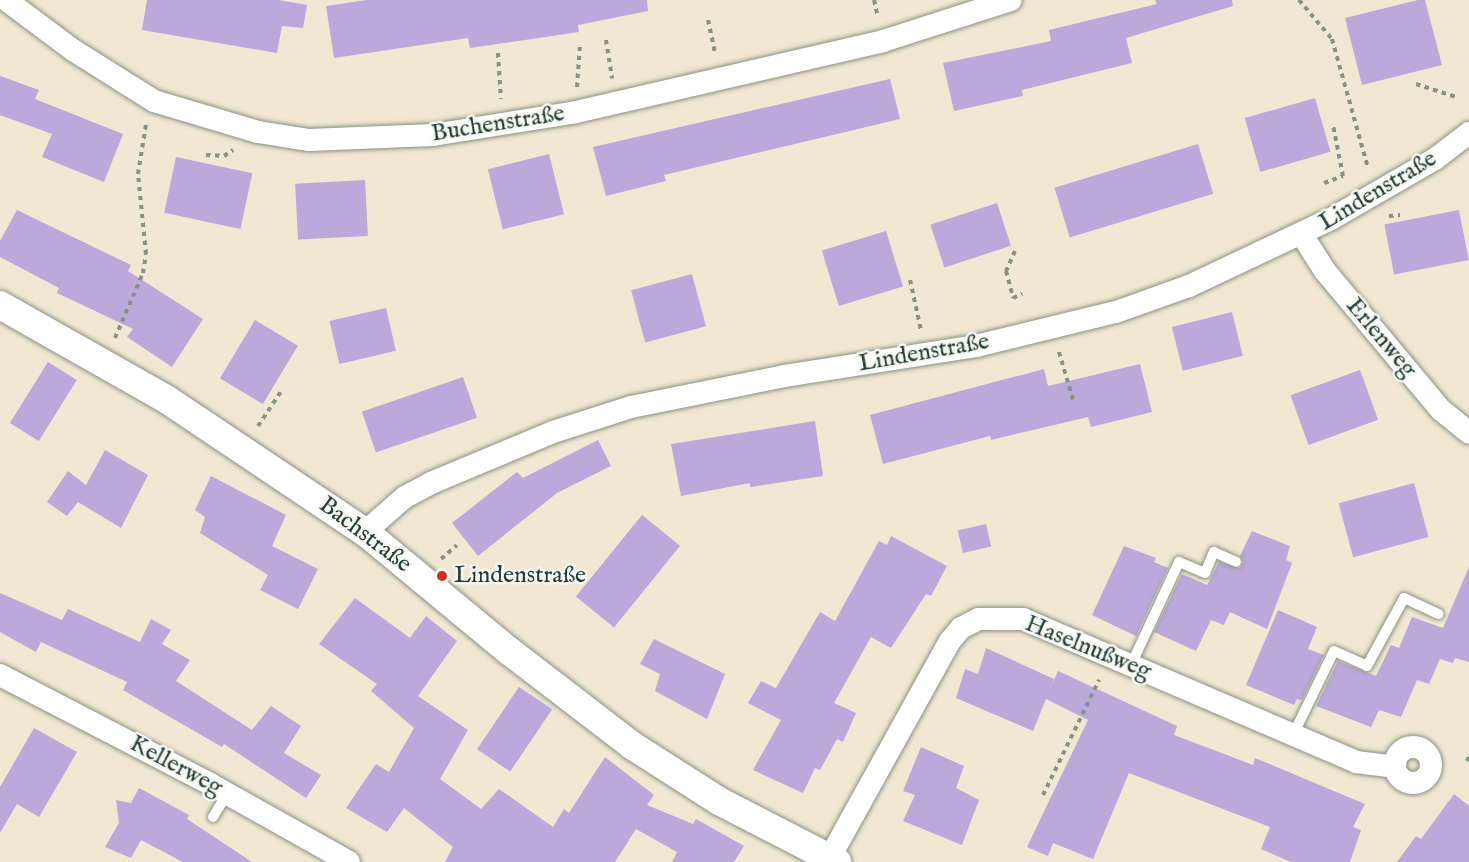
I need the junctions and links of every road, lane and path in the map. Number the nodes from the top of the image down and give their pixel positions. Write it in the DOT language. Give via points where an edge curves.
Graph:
graph roads {
  1 [pos="6,0"];
  2 [pos="1011,0"];
  3 [pos="1299,0"];
  4 [pos="708,20"];
  5 [pos="606,40"];
  6 [pos="580,45"];
  7 [pos="498,54"];
  8 [pos="722,80"];
  9 [pos="1416,84"];
  10 [pos="1456,97"];
  11 [pos="154,101"];
  12 [pos="615,103"];
  13 [pos="576,112"];
  14 [pos="502,124"];
  15 [pos="1333,125"];
  16 [pos="1469,133"];
  17 [pos="1324,183"];
  18 [pos="1375,195"];
  19 [pos="1302,235"];
  20 [pos="1015,251"];
  21 [pos="910,280"];
  22 [pos="1022,294"];
  23 [pos="0,305"];
  24 [pos="125,315"];
  25 [pos="1052,328"];
  26 [pos="926,354"];
  27 [pos="282,390"];
  28 [pos="1074,403"];
  29 [pos="1469,433"];
  30 [pos="243,450"];
  31 [pos="365,532"];
  32 [pos="1236,562"];
  33 [pos="1438,614"];
  34 [pos="1121,661"];
  35 [pos="0,675"];
  36 [pos="1293,735"];
  37 [pos="1395,767"];
  38 [pos="227,794"];
  39 [pos="1043,795"];
  40 [pos="213,817"];
  41 [pos="833,860"];
  42 [pos="349,862"];
  1 -- 11 [label="street, Buchenstraße" via="81,56"];
  2 -- 8 [label="street, Buchenstraße" via="883,41"];
  3 -- 18 [label="path" via="1332,39"];
  4 -- 8 [label="path"];
  5 -- 12 [label="path"];
  6 -- 13 [label="path"];
  7 -- 14 [label="path"];
  8 -- 12 [label="street, Buchenstraße"];
  9 -- 10 [label="path"];
  11 -- 14 [label="street, Buchenstraße" via="258,132 309,140 424,136"];
  11 -- 24 [label="path" via="139,158 146,254 143,273"];
  12 -- 13 [label="street, Buchenstraße"];
  13 -- 14 [label="street, Buchenstraße"];
  15 -- 17 [label="path" via="1343,176"];
  16 -- 18 [label="street, Lindenstraße"];
  18 -- 19 [label="street, Lindenstraße"];
  19 -- 25 [label="street, Lindenstraße" via="1189,286 1116,312"];
  19 -- 29 [label="street, Erlenweg" via="1325,271 1434,402"];
  20 -- 22 [label="path" via="1006,271 1013,298"];
  21 -- 26 [label="path"];
  23 -- 30 [label="street, Bachstraße" via="105,363"];
  25 -- 26 [label="street, Lindenstraße"];
  25 -- 28 [label="path"];
  26 -- 31 [label="street, Lindenstraße" via="785,375 631,407 553,432 431,483 405,497"];
  27 -- 30 [label="path"];
  30 -- 31 [label="street, Bachstraße"];
  31 -- 41 [label="street, Bachstraße" via="509,651 633,746 719,801"];
  32 -- 34 [label="lane" via="1214,552 1205,573 1179,562"];
  33 -- 36 [label="lane" via="1404,598 1367,666 1334,651"];
  34 -- 36 [label="street, Haselnußweg"];
  34 -- 39 [label="path"];
  34 -- 41 [label="street, Haselnußweg" via="1023,619 979,618 961,628"];
  35 -- 38 [label="street, Kellerweg"];
  36 -- 37 [label="street, Haselnußweg" via="1356,762"];
  38 -- 40 [label="lane"];
  38 -- 42 [label="street, Kellerweg"];
}
